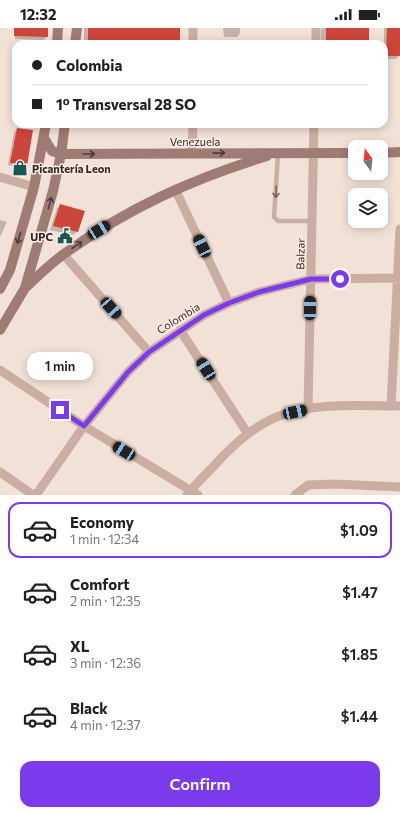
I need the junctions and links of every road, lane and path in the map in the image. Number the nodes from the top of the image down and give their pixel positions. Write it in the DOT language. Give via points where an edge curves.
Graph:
graph roads {
  1 [pos="58,28"];
  2 [pos="77,28"];
  3 [pos="193,28"];
  4 [pos="316,28"];
  5 [pos="56,40"];
  6 [pos="76,40"];
  7 [pos="193,40"];
  8 [pos="316,40"];
  9 [pos="45,128"];
  10 [pos="64,128"];
  11 [pos="192,128"];
  12 [pos="314,128"];
  13 [pos="44,138"];
  14 [pos="400,152"];
  15 [pos="278,153"];
  16 [pos="314,153"];
  17 [pos="348,153"];
  18 [pos="388,153"];
  19 [pos="61,154"];
  20 [pos="192,154"];
  21 [pos="0,177"];
  22 [pos="34,187"];
  23 [pos="175,189"];
  24 [pos="312,221"];
  25 [pos="400,228"];
  26 [pos="63,254"];
  27 [pos="399,278"];
  28 [pos="311,279"];
  29 [pos="25,288"];
  30 [pos="0,289"];
  31 [pos="229,303"];
  32 [pos="0,330"];
  33 [pos="180,330"];
  34 [pos="149,352"];
  35 [pos="0,370"];
  36 [pos="395,406"];
  37 [pos="308,409"];
  38 [pos="84,426"];
  39 [pos="248,434"];
  40 [pos="0,472"];
  41 [pos="400,487"];
  42 [pos="192,494"];
  43 [pos="33,495"];
  44 [pos="36,495"];
  45 [pos="295,495"];
  1 -- 5 [label="street"];
  2 -- 6 [label="street"];
  3 -- 7 [label="street"];
  4 -- 8 [label="street"];
  9 -- 13 [label="street"];
  10 -- 19 [label="street"];
  11 -- 20 [label="street"];
  12 -- 16 [label="street, Balzar"];
  13 -- 19 [label="street" via="52,151"];
  13 -- 22 [label="street"];
  14 -- 18 [label="street"];
  15 -- 16 [label="street, Venezuela"];
  20 -- 15 [label="street, Venezuela, one-way"];
  15 -- 23 [label="street" via="226,168"];
  15 -- 24 [label="lane, one-way" via="274,217 278,221"];
  16 -- 17 [label="street, Venezuela"];
  16 -- 24 [label="street, Balzar"];
  19 -- 20 [label="street, Venezuela, one-way"];
  29 -- 19 [label="street, one-way"];
  21 -- 22 [label="street"];
  22 -- 30 [label="street, one-way" via="10,270"];
  26 -- 23 [label="street, one-way" via="136,208"];
  23 -- 31 [label="street"];
  24 -- 28 [label="street, Balzar"];
  25 -- 27 [label="street"];
  26 -- 29 [label="street"];
  26 -- 34 [label="street"];
  27 -- 28 [label="street, Colombia"];
  27 -- 36 [label="street"];
  28 -- 31 [label="street, Colombia" via="259,292"];
  28 -- 37 [label="street, Balzar"];
  29 -- 32 [label="street"];
  31 -- 33 [label="street, Colombia"];
  33 -- 34 [label="street, Colombia"];
  33 -- 39 [label="street"];
  34 -- 38 [label="street, Colombia" via="128,372"];
  35 -- 38 [label="street"];
  36 -- 37 [label="street"];
  37 -- 39 [label="street" via="282,414 266,421"];
  38 -- 42 [label="street"];
  38 -- 44 [label="street, Colombia"];
  39 -- 42 [label="street" via="228,451"];
  40 -- 43 [label="street"];
  41 -- 45 [label="street" via="308,485"];
}
